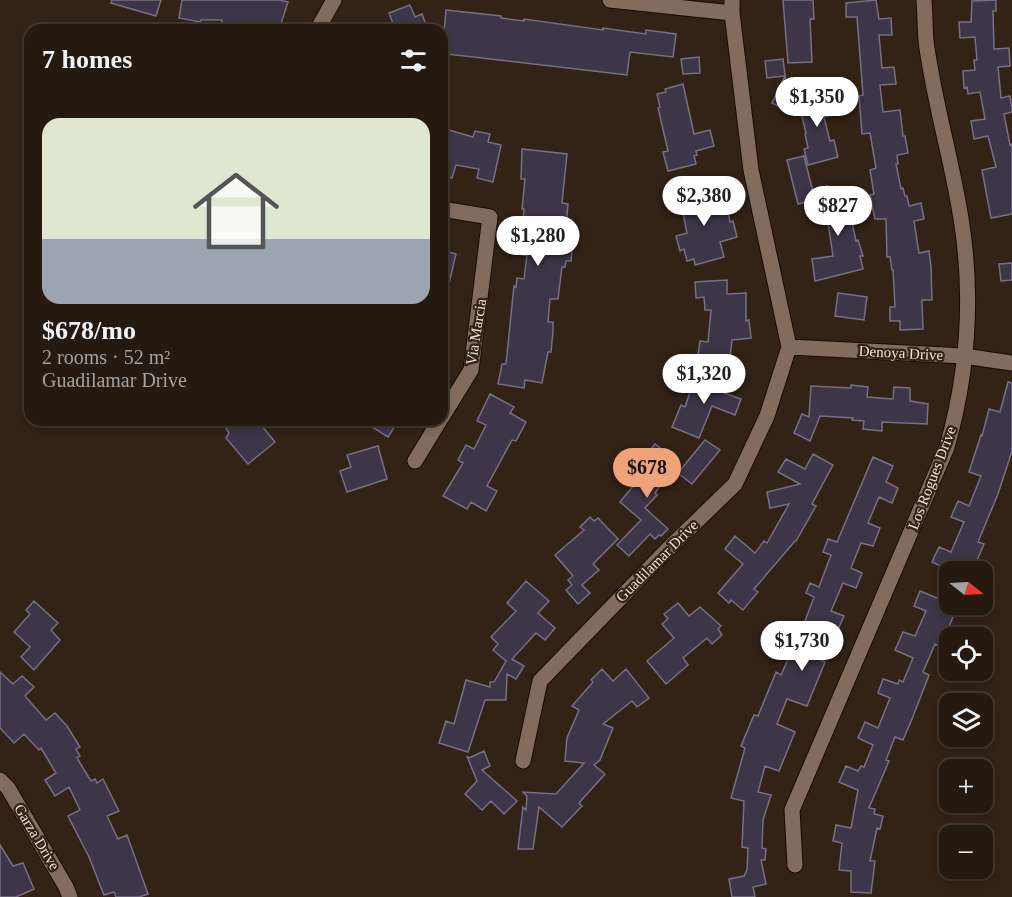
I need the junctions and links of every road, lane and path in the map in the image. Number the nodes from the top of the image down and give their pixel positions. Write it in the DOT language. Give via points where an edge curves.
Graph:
graph roads {
  1 [pos="333,0"];
  2 [pos="610,0"];
  3 [pos="924,0"];
  4 [pos="732,7"];
  5 [pos="320,24"];
  6 [pos="448,210"];
  7 [pos="789,347"];
  8 [pos="964,356"];
  9 [pos="1012,363"];
  10 [pos="448,408"];
  11 [pos="437,426"];
  12 [pos="416,461"];
  13 [pos="523,761"];
  14 [pos="0,780"];
  15 [pos="795,865"];
  16 [pos="70,897"];
  1 -- 5 [label="street"];
  2 -- 4 [label="street"];
  3 -- 8 [label="street, Los Rogues Drive" via="926,41 963,226 968,297"];
  4 -- 7 [label="street, Guadilamar Drive" via="751,170"];
  6 -- 10 [label="street, Via Marcia" via="490,217 471,370"];
  7 -- 8 [label="street, Denoya Drive"];
  7 -- 13 [label="street, Guadilamar Drive" via="767,416 735,484 540,681"];
  8 -- 9 [label="street, Denoya Drive"];
  8 -- 15 [label="street, Los Rogues Drive" via="957,412 947,447 792,810"];
  11 -- 12 [label="street, Via Marcia"];
  14 -- 16 [label="street, Garza Drive"];
}
